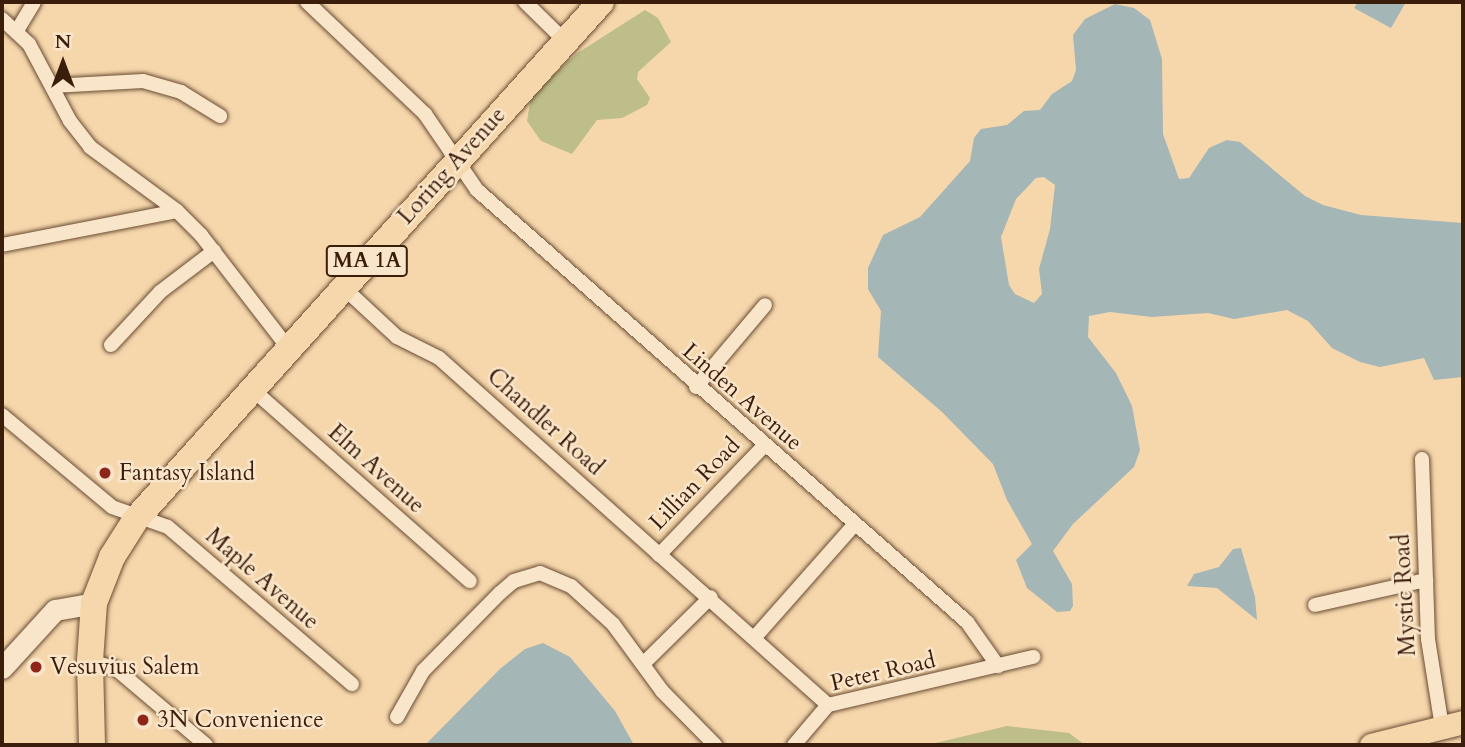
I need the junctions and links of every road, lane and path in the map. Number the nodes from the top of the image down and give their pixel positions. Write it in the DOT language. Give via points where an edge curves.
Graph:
graph roads {
  1 [pos="34,2"];
  2 [pos="307,2"];
  3 [pos="525,2"];
  4 [pos="601,2"];
  5 [pos="2,19"];
  6 [pos="18,29"];
  7 [pos="565,41"];
  8 [pos="52,86"];
  9 [pos="220,116"];
  10 [pos="457,160"];
  11 [pos="177,211"];
  12 [pos="2,245"];
  13 [pos="214,251"];
  14 [pos="344,288"];
  15 [pos="765,305"];
  16 [pos="111,345"];
  17 [pos="289,349"];
  18 [pos="696,387"];
  19 [pos="253,390"];
  20 [pos="2,415"];
  21 [pos="764,446"];
  22 [pos="1422,459"];
  23 [pos="136,519"];
  24 [pos="854,525"];
  25 [pos="659,555"];
  26 [pos="1426,580"];
  27 [pos="470,581"];
  28 [pos="711,597"];
  29 [pos="94,603"];
  30 [pos="1315,605"];
  31 [pos="755,637"];
  32 [pos="1033,657"];
  33 [pos="90,661"];
  34 [pos="643,664"];
  35 [pos="998,666"];
  36 [pos="2,668"];
  37 [pos="352,684"];
  38 [pos="828,705"];
  39 [pos="397,717"];
  40 [pos="1453,724"];
  41 [pos="92,745"];
  42 [pos="205,745"];
  43 [pos="715,745"];
  44 [pos="794,745"];
  45 [pos="1371,745"];
  1 -- 6 [label="street"];
  2 -- 10 [label="street, Linden Avenue" via="425,114"];
  3 -- 7 [label="street"];
  4 -- 7 [label="highway, Loring Avenue / MA 1A"];
  5 -- 6 [label="street"];
  6 -- 8 [label="street"];
  7 -- 10 [label="highway, Loring Avenue / MA 1A"];
  8 -- 9 [label="street" via="143,81 181,92"];
  8 -- 11 [label="street" via="90,147"];
  10 -- 14 [label="highway, Loring Avenue / MA 1A"];
  10 -- 18 [label="street, Linden Avenue" via="477,190"];
  11 -- 12 [label="street"];
  11 -- 13 [label="street"];
  13 -- 16 [label="street" via="160,292"];
  13 -- 17 [label="street"];
  14 -- 17 [label="highway, Loring Avenue / MA 1A"];
  14 -- 25 [label="street, Chandler Road" via="397,337 439,358"];
  15 -- 18 [label="street"];
  17 -- 19 [label="highway, Loring Avenue / MA 1A"];
  18 -- 21 [label="street, Linden Avenue"];
  19 -- 23 [label="highway, Loring Avenue / MA 1A"];
  19 -- 27 [label="street, Elm Avenue"];
  20 -- 23 [label="street, Maple Avenue" via="112,507"];
  21 -- 24 [label="street, Linden Avenue"];
  21 -- 25 [label="street, Lillian Road"];
  22 -- 26 [label="street, Mystic Road"];
  23 -- 29 [label="highway, MA 1A" via="112,557"];
  23 -- 37 [label="street, Maple Avenue" via="168,527"];
  24 -- 31 [label="street"];
  24 -- 35 [label="street, Linden Avenue" via="967,622"];
  25 -- 28 [label="street, Chandler Road"];
  26 -- 30 [label="street"];
  26 -- 40 [label="street, Mystic Road" via="1428,639"];
  28 -- 31 [label="street, Chandler Road"];
  28 -- 34 [label="street"];
  29 -- 33 [label="highway, MA 1A"];
  29 -- 36 [label="main road" via="55,610"];
  31 -- 38 [label="street, Chandler Road"];
  32 -- 35 [label="street, Peter Road"];
  33 -- 41 [label="highway, MA 1A"];
  33 -- 42 [label="street" via="115,668"];
  34 -- 39 [label="street" via="613,624 571,586 554,576 527,575 499,593 423,671"];
  34 -- 43 [label="street" via="662,691"];
  35 -- 38 [label="street, Peter Road"];
  38 -- 44 [label="street, Peter Road"];
  40 -- 45 [label="main road"];
}
